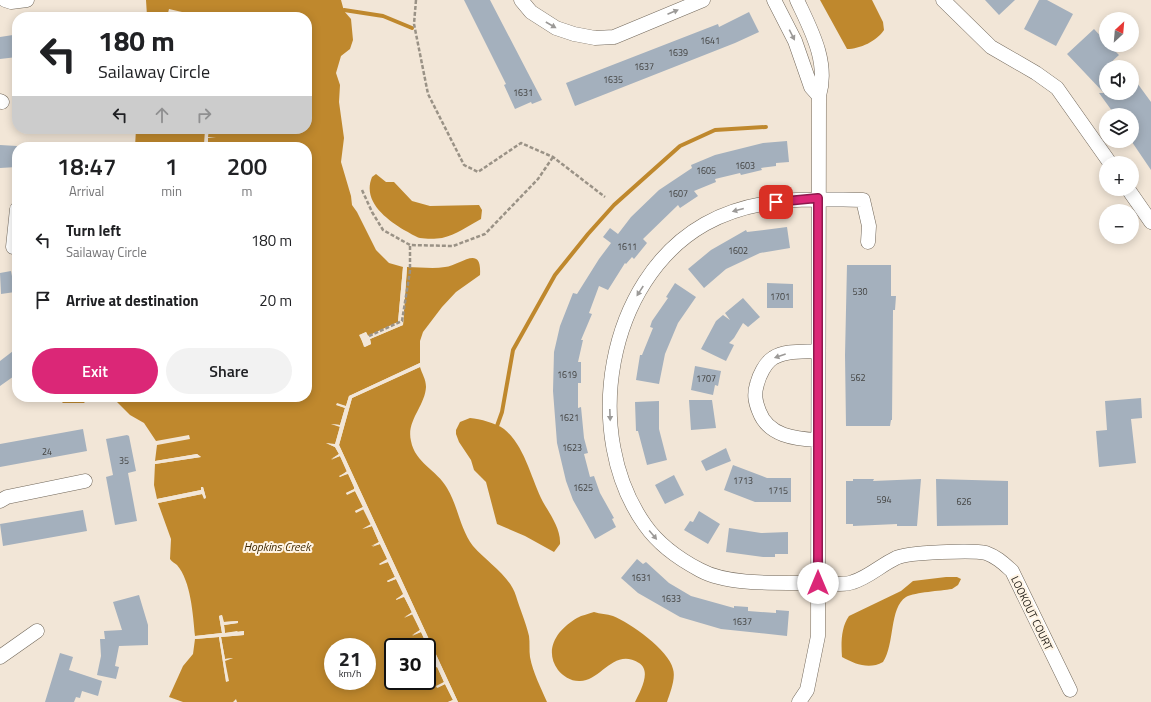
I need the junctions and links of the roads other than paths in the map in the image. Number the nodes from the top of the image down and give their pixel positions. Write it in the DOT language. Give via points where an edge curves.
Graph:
graph roads {
  1 [pos="5,0"];
  2 [pos="27,0"];
  3 [pos="521,0"];
  4 [pos="703,0"];
  5 [pos="774,0"];
  6 [pos="797,0"];
  7 [pos="943,0"];
  8 [pos="819,96"];
  9 [pos="1105,156"];
  10 [pos="1133,196"];
  11 [pos="818,198"];
  12 [pos="1151,222"];
  13 [pos="12,236"];
  14 [pos="868,242"];
  15 [pos="10,247"];
  16 [pos="818,351"];
  17 [pos="818,440"];
  18 [pos="85,481"];
  19 [pos="0,501"];
  20 [pos="818,583"];
  21 [pos="37,631"];
  22 [pos="0,657"];
  23 [pos="1070,690"];
  24 [pos="799,702"];
  1 -- 2 [label="street"];
  3 -- 4 [label="street, one-way" via="531,12 556,28 595,38 614,37"];
  5 -- 8 [label="street, one-way" via="795,41 811,87"];
  6 -- 8 [label="street" via="816,40 823,83"];
  7 -- 9 [label="street" via="991,47 1057,88"];
  8 -- 11 [label="street"];
  10 -- 12 [label="street"];
  11 -- 14 [label="street, LOOKOUT COURT" via="863,200 869,226"];
  11 -- 16 [label="street"];
  11 -- 20 [label="street, LOOKOUT COURT, one-way" via="761,204 730,212 703,225 677,244 652,272 636,298 622,332 609,392 614,458 627,493 644,524 659,542 680,559 704,572 731,580"];
  13 -- 15 [label="street"];
  16 -- 17 [label="street"];
  16 -- 17 [label="street, one-way" via="784,354 772,359 760,375 754,395 762,420 772,429 796,439"];
  17 -- 20 [label="street"];
  18 -- 19 [label="street" via="7,497"];
  20 -- 23 [label="street, LOOKOUT COURT" via="851,583 897,557 911,553 983,552 999,559 1012,571"];
  20 -- 24 [label="street" via="818,636 807,690"];
  21 -- 22 [label="street"];
}
